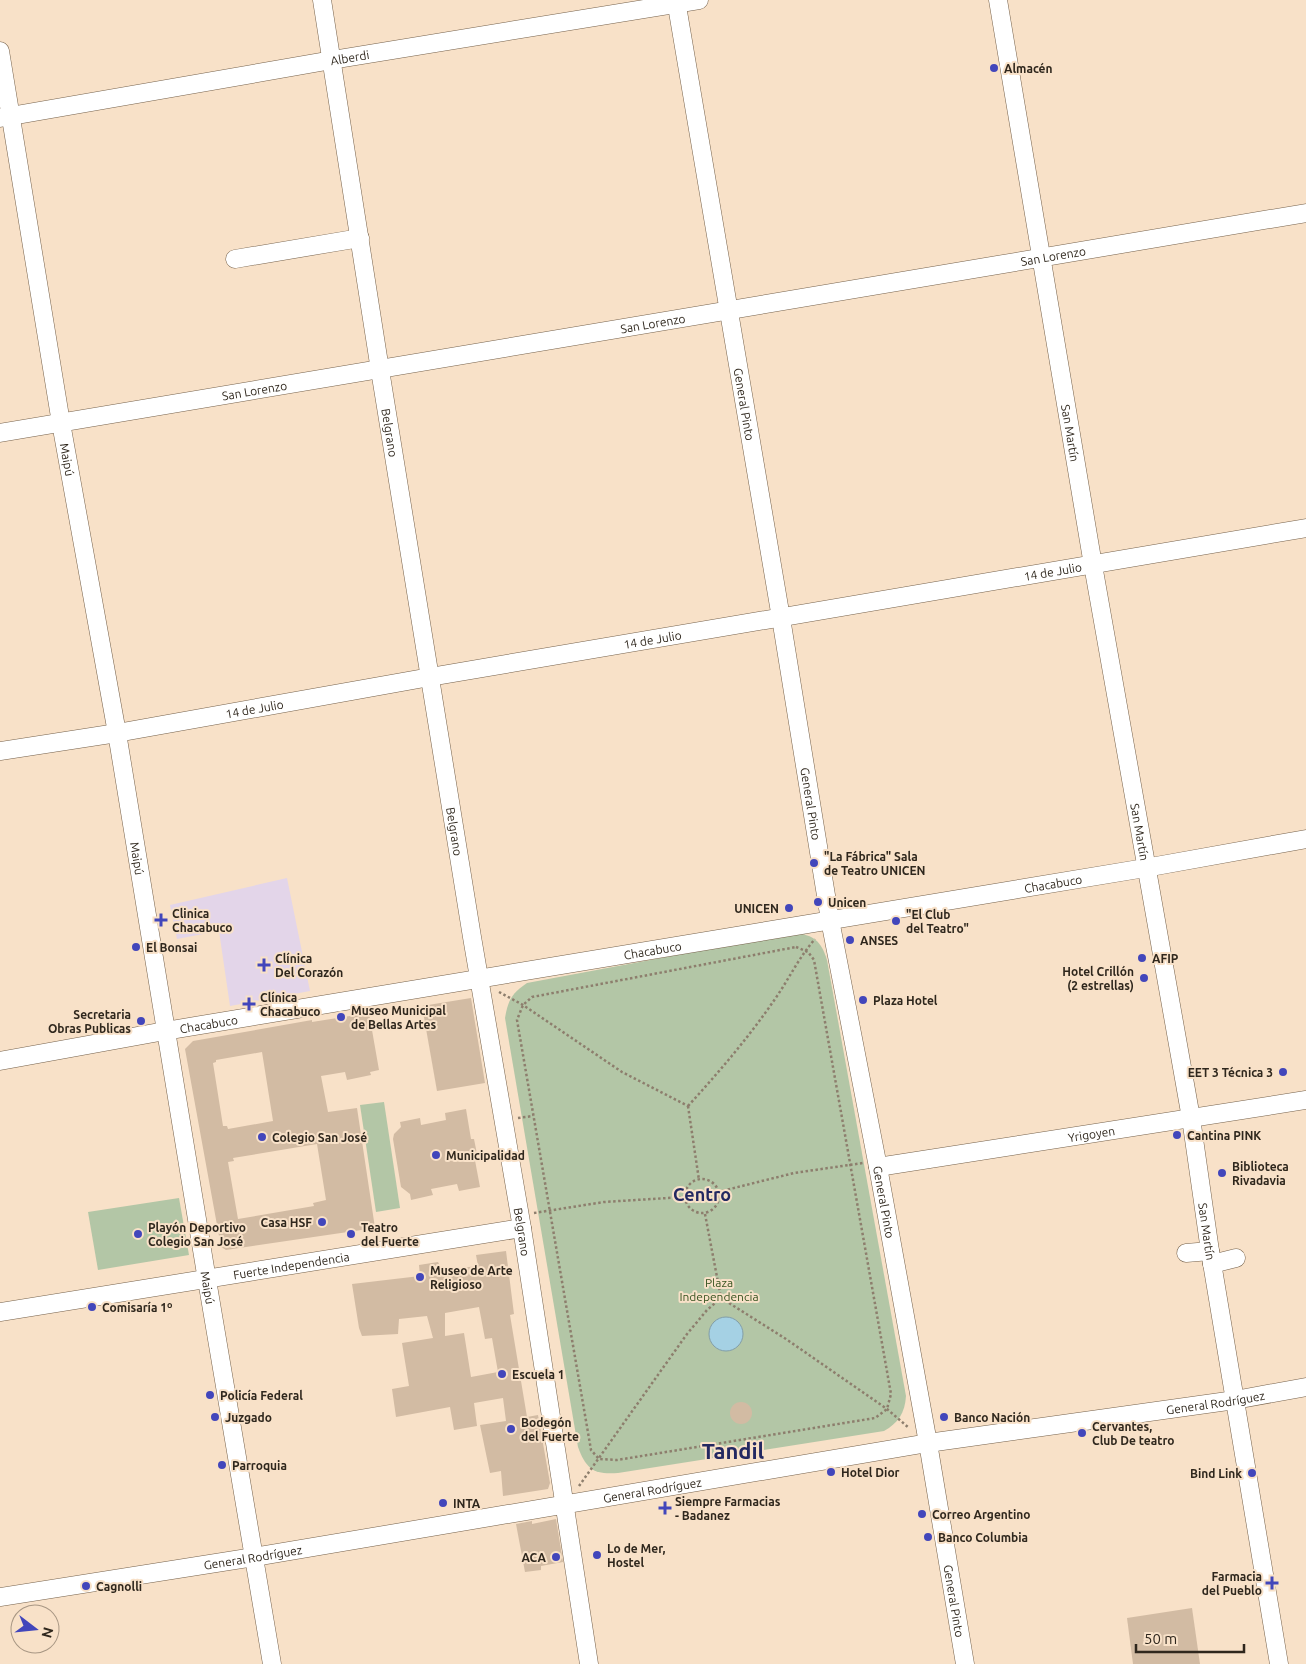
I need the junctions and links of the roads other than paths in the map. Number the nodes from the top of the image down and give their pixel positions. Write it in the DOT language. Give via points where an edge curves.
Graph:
graph roads {
  1 [pos="322,0"];
  2 [pos="699,0"];
  3 [pos="998,0"];
  4 [pos="676,2"];
  5 [pos="0,52"];
  6 [pos="332,60"];
  7 [pos="6,117"];
  8 [pos="1306,214"];
  9 [pos="360,238"];
  10 [pos="235,259"];
  11 [pos="1041,259"];
  12 [pos="728,311"];
  13 [pos="380,370"];
  14 [pos="61,423"];
  15 [pos="0,433"];
  16 [pos="1306,528"];
  17 [pos="1093,565"];
  18 [pos="781,618"];
  19 [pos="430,676"];
  20 [pos="117,733"];
  21 [pos="0,751"];
  22 [pos="1306,839"];
  23 [pos="1145,868"];
  24 [pos="830,920"];
  25 [pos="479,980"];
  26 [pos="165,1031"];
  27 [pos="0,1061"];
  28 [pos="1306,1100"];
  29 [pos="1190,1118"];
  30 [pos="877,1164"];
  31 [pos="521,1222"];
  32 [pos="1186,1253"];
  33 [pos="1211,1258"];
  34 [pos="1236,1258"];
  35 [pos="207,1280"];
  36 [pos="0,1312"];
  37 [pos="1306,1387"];
  38 [pos="1234,1400"];
  39 [pos="928,1443"];
  40 [pos="565,1503"];
  41 [pos="254,1557"];
  42 [pos="0,1597"];
  43 [pos="272,1664"];
  44 [pos="589,1664"];
  45 [pos="964,1664"];
  46 [pos="1279,1664"];
  1 -- 6 [label="street, Belgrano"];
  2 -- 4 [label="street, Alberdi"];
  3 -- 11 [label="street, San Martín"];
  4 -- 6 [label="street, Alberdi"];
  4 -- 12 [label="street, General Pinto"];
  5 -- 7 [label="street, Maipú"];
  6 -- 7 [label="street, Alberdi"];
  6 -- 9 [label="street, Belgrano"];
  7 -- 14 [label="street, Maipú"];
  8 -- 11 [label="street, San Lorenzo"];
  9 -- 10 [label="street"];
  9 -- 13 [label="street, Belgrano"];
  11 -- 12 [label="street, San Lorenzo"];
  11 -- 17 [label="street, San Martín"];
  12 -- 13 [label="street, San Lorenzo"];
  12 -- 18 [label="street, General Pinto"];
  13 -- 14 [label="street, San Lorenzo"];
  13 -- 19 [label="street, Belgrano"];
  14 -- 15 [label="street, San Lorenzo"];
  14 -- 20 [label="street, Maipú"];
  16 -- 17 [label="street, 14 de Julio"];
  17 -- 18 [label="street, 14 de Julio"];
  17 -- 23 [label="street, San Martín"];
  18 -- 19 [label="street, 14 de Julio"];
  18 -- 24 [label="street, General Pinto"];
  19 -- 20 [label="street, 14 de Julio"];
  19 -- 25 [label="street, Belgrano"];
  20 -- 21 [label="street, 14 de Julio"];
  20 -- 26 [label="street, Maipú"];
  22 -- 23 [label="street, Chacabuco"];
  23 -- 24 [label="street, Chacabuco"];
  23 -- 29 [label="street, San Martín"];
  24 -- 25 [label="street, Chacabuco"];
  24 -- 30 [label="street, General Pinto"];
  25 -- 26 [label="street, Chacabuco"];
  25 -- 31 [label="street, Belgrano"];
  26 -- 27 [label="street, Chacabuco"];
  26 -- 35 [label="street, Maipú"];
  28 -- 29 [label="street, Yrigoyen"];
  29 -- 30 [label="street, Yrigoyen"];
  29 -- 33 [label="street, San Martín"];
  30 -- 39 [label="street, General Pinto"];
  31 -- 35 [label="street, Fuerte Independencia"];
  31 -- 40 [label="street, Belgrano"];
  32 -- 33 [label="street"];
  33 -- 34 [label="street"];
  33 -- 38 [label="street, San Martín"];
  35 -- 36 [label="street, Fuerte Independencia"];
  35 -- 41 [label="street, Maipú"];
  37 -- 38 [label="street, General Rodríguez"];
  38 -- 39 [label="street, General Rodríguez"];
  38 -- 46 [label="street, San Martín"];
  39 -- 40 [label="street, General Rodríguez"];
  39 -- 45 [label="street, General Pinto"];
  40 -- 41 [label="street, General Rodríguez"];
  40 -- 44 [label="street, Belgrano"];
  41 -- 42 [label="street, General Rodríguez"];
  41 -- 43 [label="street, Maipú"];
}
